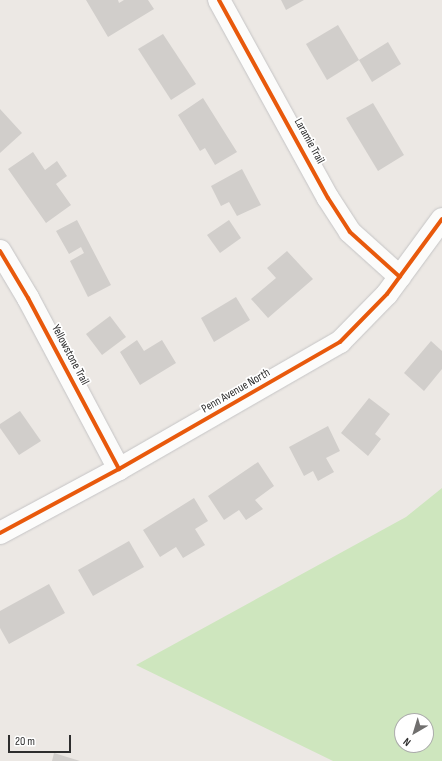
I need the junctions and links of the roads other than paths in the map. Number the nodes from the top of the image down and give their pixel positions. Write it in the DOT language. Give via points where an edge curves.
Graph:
graph roads {
  1 [pos="219,0"];
  2 [pos="442,219"];
  3 [pos="0,251"];
  4 [pos="400,277"];
  5 [pos="119,469"];
  6 [pos="0,533"];
  1 -- 4 [label="street, Laramie Trail" via="328,198 350,232"];
  2 -- 4 [label="street, Penn Avenue North"];
  3 -- 5 [label="street, Yellowstone Trail" via="28,298"];
  4 -- 5 [label="street, Penn Avenue North" via="365,319 340,342"];
  5 -- 6 [label="street, Penn Avenue North"];
}
